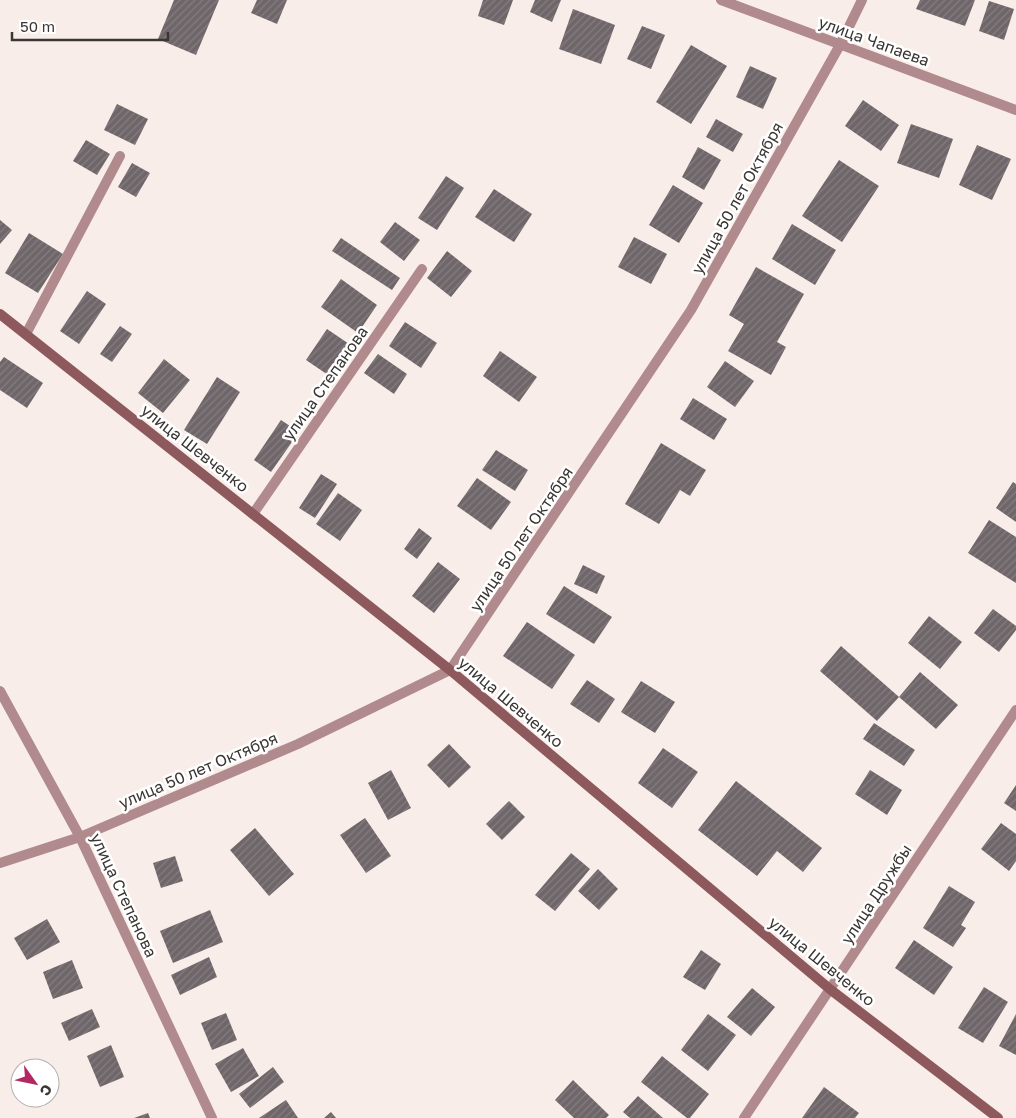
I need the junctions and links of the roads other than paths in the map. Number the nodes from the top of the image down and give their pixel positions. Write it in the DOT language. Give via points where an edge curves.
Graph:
graph roads {
  1 [pos="721,0"];
  2 [pos="862,0"];
  3 [pos="840,45"];
  4 [pos="1016,110"];
  5 [pos="120,156"];
  6 [pos="422,269"];
  7 [pos="0,314"];
  8 [pos="26,334"];
  9 [pos="253,514"];
  10 [pos="450,670"];
  11 [pos="0,691"];
  12 [pos="1016,710"];
  13 [pos="80,836"];
  14 [pos="0,863"];
  15 [pos="831,990"];
  16 [pos="212,1118"];
  17 [pos="744,1118"];
  18 [pos="998,1118"];
  1 -- 3 [label="street, улица Чапаева"];
  2 -- 3 [label="street, улица 50 лет Октября"];
  3 -- 4 [label="street, улица Чапаева"];
  3 -- 10 [label="street, улица 50 лет Октября" via="691,310"];
  5 -- 8 [label="street"];
  6 -- 9 [label="street, улица Степанова"];
  7 -- 8 [label="main road, улица Шевченко"];
  8 -- 9 [label="main road, улица Шевченко"];
  9 -- 10 [label="main road, улица Шевченко"];
  10 -- 13 [label="street, улица 50 лет Октября" via="298,744"];
  10 -- 15 [label="main road, улица Шевченко"];
  11 -- 13 [label="street, улица Степанова"];
  12 -- 15 [label="street, улица Дружбы"];
  13 -- 14 [label="street, улица 50 лет Октября"];
  13 -- 16 [label="street, улица Степанова"];
  15 -- 17 [label="street, улица Дружбы"];
  15 -- 18 [label="main road, улица Шевченко"];
}
